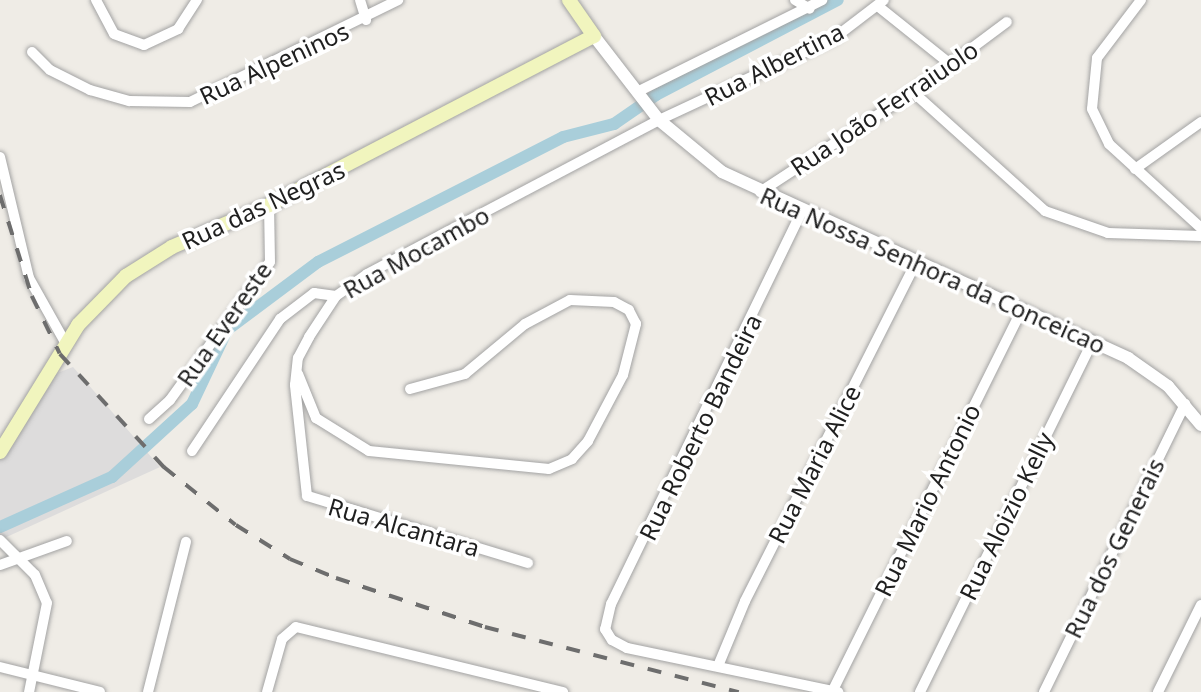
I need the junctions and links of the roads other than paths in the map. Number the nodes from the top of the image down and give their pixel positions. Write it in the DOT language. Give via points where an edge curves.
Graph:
graph roads {
  1 [pos="96,0"];
  2 [pos="197,0"];
  3 [pos="360,0"];
  4 [pos="398,0"];
  5 [pos="569,0"];
  6 [pos="795,0"];
  7 [pos="822,0"];
  8 [pos="1140,0"];
  9 [pos="881,4"];
  10 [pos="810,9"];
  11 [pos="366,20"];
  12 [pos="1007,22"];
  13 [pos="594,36"];
  14 [pos="32,52"];
  15 [pos="948,63"];
  16 [pos="913,92"];
  17 [pos="640,96"];
  18 [pos="657,117"];
  19 [pos="1201,122"];
  20 [pos="0,157"];
  21 [pos="1135,169"];
  22 [pos="759,192"];
  23 [pos="269,205"];
  24 [pos="801,213"];
  25 [pos="1201,228"];
  26 [pos="1201,236"];
  27 [pos="915,264"];
  28 [pos="335,296"];
  29 [pos="1021,311"];
  30 [pos="1093,341"];
  31 [pos="66,344"];
  32 [pos="296,367"];
  33 [pos="410,389"];
  34 [pos="1185,404"];
  35 [pos="149,419"];
  36 [pos="1201,425"];
  37 [pos="192,451"];
  38 [pos="0,452"];
  39 [pos="67,541"];
  40 [pos="186,542"];
  41 [pos="2,543"];
  42 [pos="19,559"];
  43 [pos="528,562"];
  44 [pos="0,565"];
  45 [pos="1201,605"];
  46 [pos="718,666"];
  47 [pos="0,667"];
  48 [pos="34,675"];
  49 [pos="836,691"];
  50 [pos="1046,691"];
  51 [pos="29,692"];
  52 [pos="100,692"];
  53 [pos="148,692"];
  54 [pos="267,692"];
  55 [pos="563,692"];
  56 [pos="920,692"];
  57 [pos="1158,692"];
  1 -- 2 [label="street" via="114,34 144,45 178,29"];
  3 -- 11 [label="street"];
  4 -- 11 [label="street, Rua Alpeninos"];
  5 -- 13 [label="main road"];
  6 -- 10 [label="street"];
  7 -- 10 [label="street"];
  8 -- 21 [label="street" via="1102,50 1090,85 1098,129"];
  9 -- 15 [label="street"];
  9 -- 18 [label="street, Rua Albertina" via="822,44"];
  10 -- 17 [label="street"];
  11 -- 14 [label="street, Rua Alpeninos" via="190,102 130,101 90,90 50,71"];
  12 -- 15 [label="street, Rua João Ferraiuolo"];
  13 -- 17 [label="street, Rua Nossa Senhora da Conceicao"];
  13 -- 23 [label="main road, Rua das Negras"];
  15 -- 16 [label="street, Rua João Ferraiuolo"];
  16 -- 22 [label="street, Rua João Ferraiuolo"];
  16 -- 26 [label="street" via="1045,211 1108,233"];
  17 -- 18 [label="street, Rua Nossa Senhora da Conceicao"];
  18 -- 22 [label="street, Rua Nossa Senhora da Conceicao" via="722,173"];
  18 -- 28 [label="street, Rua Mocambo"];
  19 -- 21 [label="street"];
  20 -- 31 [label="street" via="29,278"];
  21 -- 25 [label="street"];
  22 -- 24 [label="street, Rua Nossa Senhora da Conceicao"];
  23 -- 31 [label="main road, Rua das Negras" via="149,259 93,307"];
  23 -- 35 [label="street, Rua Evereste" via="270,262 170,400"];
  24 -- 27 [label="street, Rua Nossa Senhora da Conceicao"];
  24 -- 46 [label="street, Rua Roberto Bandeira" via="611,604 605,629 611,640"];
  27 -- 29 [label="street, Rua Nossa Senhora da Conceicao"];
  27 -- 46 [label="street, Rua Maria Alice" via="745,601"];
  28 -- 32 [label="street, Rua Mocambo"];
  28 -- 37 [label="street" via="314,293 280,319"];
  29 -- 30 [label="street, Rua Nossa Senhora da Conceicao"];
  29 -- 49 [label="street, Rua Mario Antonio"];
  30 -- 34 [label="street, Rua Nossa Senhora da Conceicao" via="1151,373"];
  30 -- 56 [label="street, Rua Aloizio Kelly"];
  31 -- 38 [label="main road, Rua das Negras"];
  32 -- 33 [label="street" via="316,418 359,447 549,469 572,459 588,441 625,369 636,324 629,310 614,302 570,300 524,324 465,374"];
  32 -- 43 [label="street, Rua Alcantara" via="307,496"];
  34 -- 36 [label="street, Rua Nossa Senhora da Conceicao"];
  34 -- 50 [label="street, Rua dos Generais"];
  39 -- 42 [label="street"];
  40 -- 53 [label="street"];
  41 -- 42 [label="street"];
  42 -- 44 [label="street"];
  42 -- 48 [label="street" via="35,575 47,603"];
  45 -- 57 [label="street"];
  46 -- 49 [label="street"];
  47 -- 48 [label="street"];
  48 -- 51 [label="street"];
  48 -- 52 [label="street"];
  54 -- 55 [label="street" via="287,631 314,630"];
}
